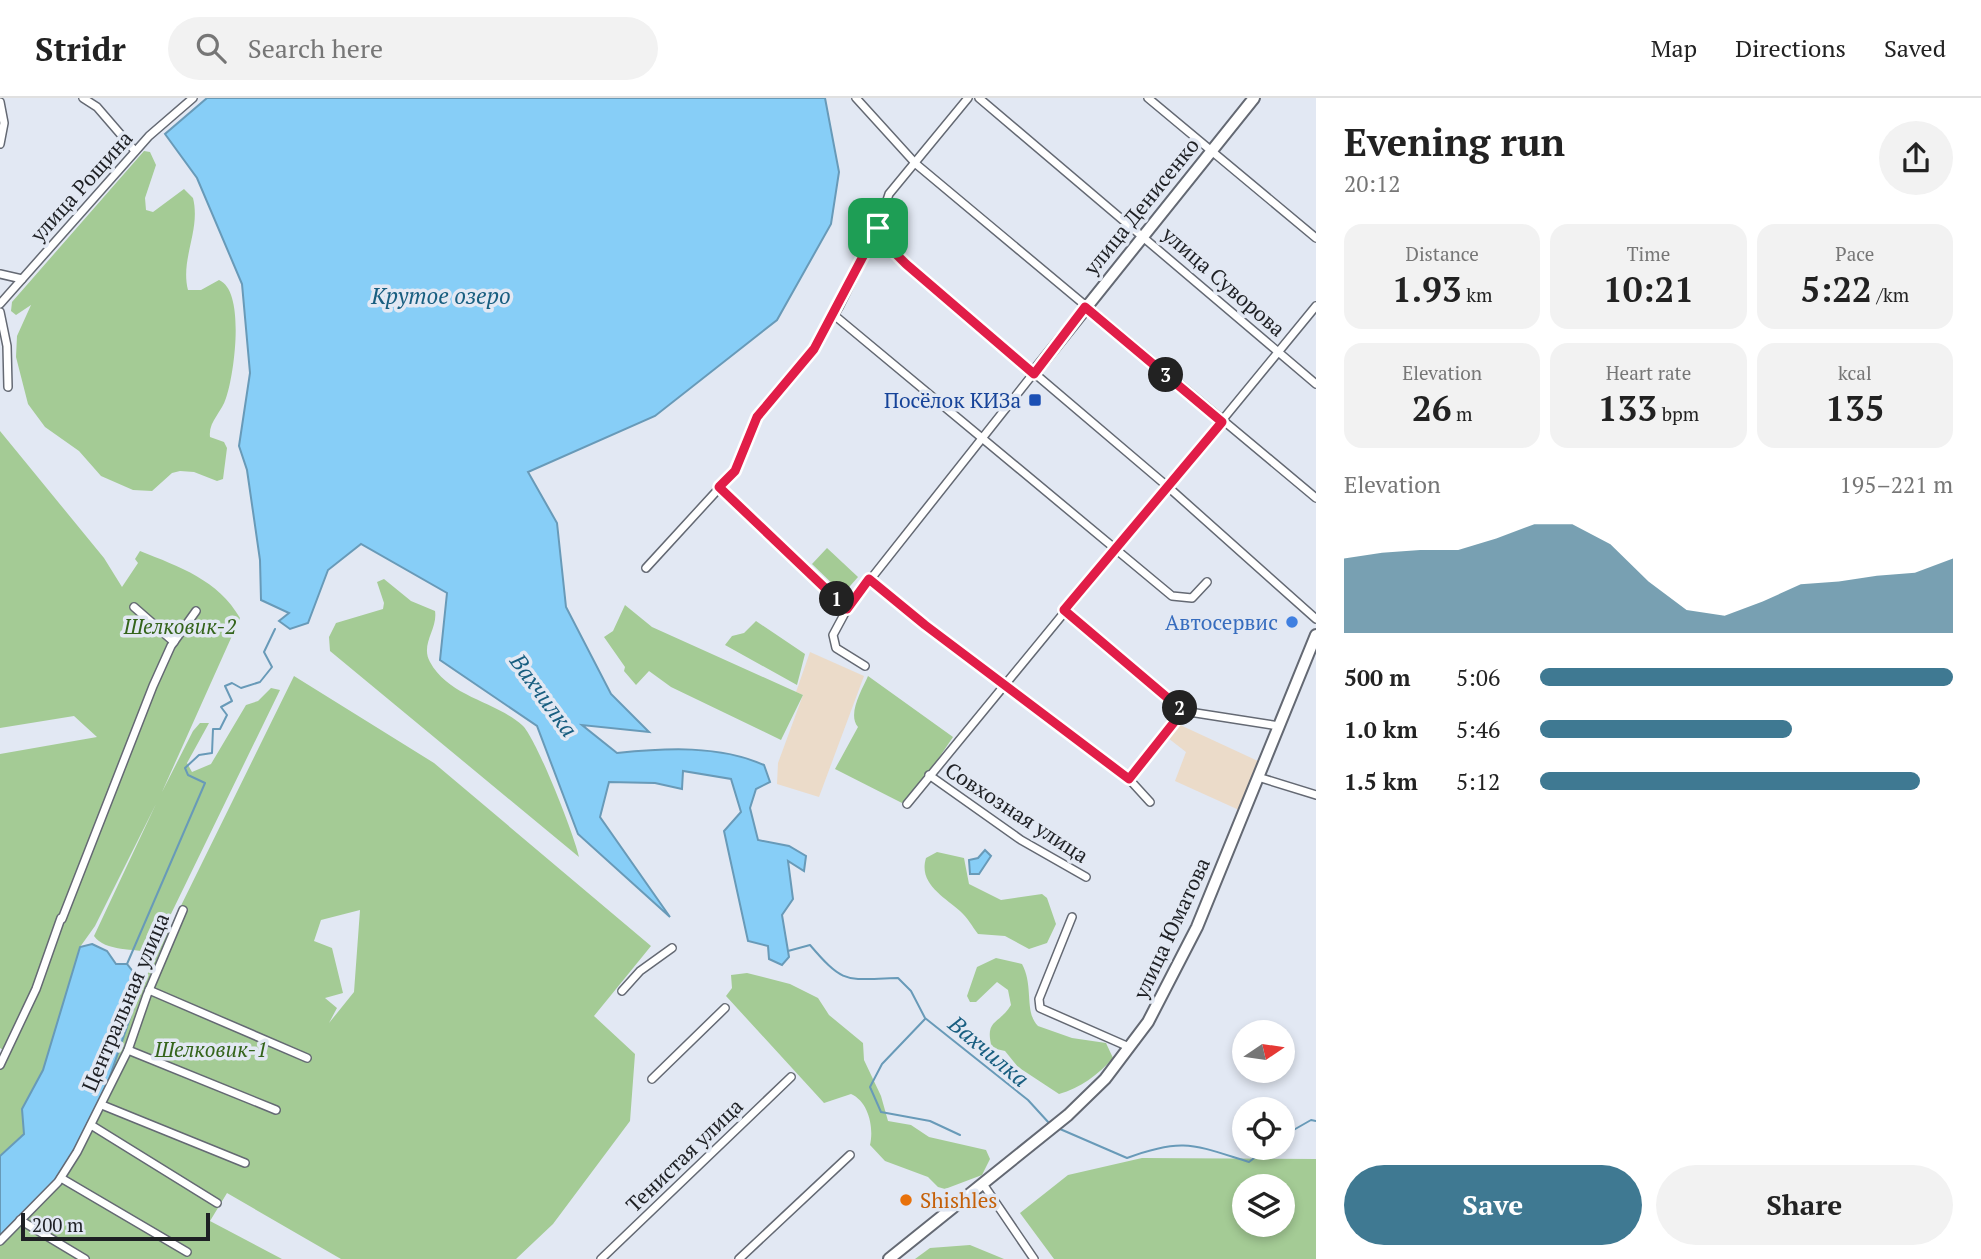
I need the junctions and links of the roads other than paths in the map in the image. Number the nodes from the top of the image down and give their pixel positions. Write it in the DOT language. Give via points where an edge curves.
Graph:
graph roads {
  1 [pos="6,98"];
  2 [pos="83,98"];
  3 [pos="193,98"];
  4 [pos="856,98"];
  5 [pos="968,98"];
  6 [pos="979,98"];
  7 [pos="1148,98"];
  8 [pos="1254,98"];
  9 [pos="0,102"];
  10 [pos="0,144"];
  11 [pos="1211,150"];
  12 [pos="135,151"];
  13 [pos="916,164"];
  14 [pos="878,228"];
  15 [pos="1143,235"];
  16 [pos="1316,238"];
  17 [pos="0,274"];
  18 [pos="22,279"];
  19 [pos="0,304"];
  20 [pos="1316,306"];
  21 [pos="1085,307"];
  22 [pos="0,312"];
  23 [pos="834,314"];
  24 [pos="1278,351"];
  25 [pos="1034,374"];
  26 [pos="1316,384"];
  27 [pos="9,387"];
  28 [pos="1222,422"];
  29 [pos="982,436"];
  30 [pos="1167,486"];
  31 [pos="719,487"];
  32 [pos="1316,498"];
  33 [pos="1116,548"];
  34 [pos="646,568"];
  35 [pos="869,579"];
  36 [pos="1207,582"];
  37 [pos="134,607"];
  38 [pos="847,609"];
  39 [pos="1064,610"];
  40 [pos="196,611"];
  41 [pos="1316,618"];
  42 [pos="1316,635"];
  43 [pos="174,642"];
  44 [pos="865,666"];
  45 [pos="1002,684"];
  46 [pos="1183,711"];
  47 [pos="1279,726"];
  48 [pos="929,775"];
  49 [pos="1258,777"];
  50 [pos="1129,779"];
  51 [pos="1316,795"];
  52 [pos="1150,802"];
  53 [pos="907,804"];
  54 [pos="1086,877"];
  55 [pos="183,910"];
  56 [pos="1072,917"];
  57 [pos="672,948"];
  58 [pos="149,990"];
  59 [pos="622,991"];
  60 [pos="725,1009"];
  61 [pos="1129,1047"];
  62 [pos="128,1050"];
  63 [pos="307,1058"];
  64 [pos="0,1065"];
  65 [pos="791,1077"];
  66 [pos="652,1079"];
  67 [pos="102,1105"];
  68 [pos="276,1110"];
  69 [pos="91,1125"];
  70 [pos="850,1155"];
  71 [pos="245,1163"];
  72 [pos="61,1178"];
  73 [pos="983,1184"];
  74 [pos="217,1203"];
  75 [pos="20,1220"];
  76 [pos="0,1241"];
  77 [pos="187,1252"];
  78 [pos="85,1259"];
  79 [pos="601,1259"];
  80 [pos="739,1259"];
  81 [pos="889,1259"];
  82 [pos="1034,1259"];
  1 -- 9 [label="street"];
  2 -- 12 [label="street" via="97,107"];
  3 -- 12 [label="street, улица Рощина"];
  4 -- 13 [label="street"];
  5 -- 13 [label="street"];
  6 -- 15 [label="street, улица Суворова"];
  7 -- 11 [label="street"];
  8 -- 11 [label="main road, улица Денисенко"];
  9 -- 10 [label="street" via="4,123"];
  11 -- 15 [label="main road, улица Денисенко"];
  11 -- 16 [label="street"];
  12 -- 18 [label="street, улица Рощина"];
  13 -- 14 [label="street" via="889,194"];
  13 -- 21 [label="street"];
  14 -- 23 [label="street"];
  14 -- 25 [label="street" via="906,264"];
  15 -- 21 [label="main road, улица Денисенко"];
  15 -- 24 [label="street, улица Суворова"];
  17 -- 18 [label="street"];
  18 -- 19 [label="street, улица Рощина"];
  20 -- 24 [label="street"];
  21 -- 25 [label="main road, улица Денисенко"];
  21 -- 28 [label="street"];
  22 -- 27 [label="street"];
  23 -- 29 [label="street"];
  23 -- 31 [label="street" via="814,349 757,417 735,471"];
  24 -- 26 [label="street, улица Суворова"];
  24 -- 28 [label="street"];
  25 -- 29 [label="street, улица Денисенко"];
  25 -- 30 [label="street"];
  28 -- 30 [label="street"];
  28 -- 32 [label="street"];
  29 -- 33 [label="street"];
  29 -- 35 [label="street, улица Денисенко"];
  30 -- 33 [label="street"];
  30 -- 41 [label="street"];
  31 -- 34 [label="street"];
  31 -- 38 [label="street"];
  33 -- 36 [label="street" via="1172,596 1192,598"];
  33 -- 39 [label="street"];
  35 -- 38 [label="street, улица Денисенко"];
  35 -- 45 [label="street"];
  37 -- 43 [label="street"];
  38 -- 44 [label="street, улица Денисенко" via="833,635 836,648"];
  39 -- 45 [label="street"];
  39 -- 46 [label="street"];
  40 -- 43 [label="street"];
  42 -- 47 [label="main road, улица Юматова"];
  43 -- 64 [label="street" via="60,918 36,989"];
  45 -- 48 [label="street"];
  45 -- 50 [label="street"];
  46 -- 47 [label="street"];
  46 -- 50 [label="street"];
  47 -- 49 [label="main road, улица Юматова"];
  48 -- 53 [label="street"];
  48 -- 54 [label="street, Совхозная улица" via="1021,840"];
  49 -- 51 [label="street"];
  49 -- 61 [label="main road, улица Юматова" via="1197,927 1148,1022"];
  50 -- 52 [label="street"];
  55 -- 58 [label="street, Центральная улица"];
  56 -- 61 [label="street" via="1039,999 1041,1007"];
  57 -- 59 [label="street"];
  58 -- 62 [label="street, Центральная улица"];
  58 -- 63 [label="street"];
  60 -- 66 [label="street"];
  61 -- 73 [label="main road, улица Юматова" via="1105,1079 1068,1115"];
  62 -- 67 [label="street, Центральная улица"];
  62 -- 68 [label="street"];
  65 -- 79 [label="street, Тенистая улица"];
  67 -- 69 [label="street, Центральная улица"];
  67 -- 71 [label="street"];
  69 -- 72 [label="street, Центральная улица"];
  69 -- 74 [label="street"];
  70 -- 80 [label="street"];
  72 -- 75 [label="street, Центральная улица"];
  72 -- 77 [label="street"];
  73 -- 81 [label="main road, улица Юматова"];
  73 -- 82 [label="street"];
  75 -- 76 [label="street, Центральная улица"];
  75 -- 78 [label="street"];
}
